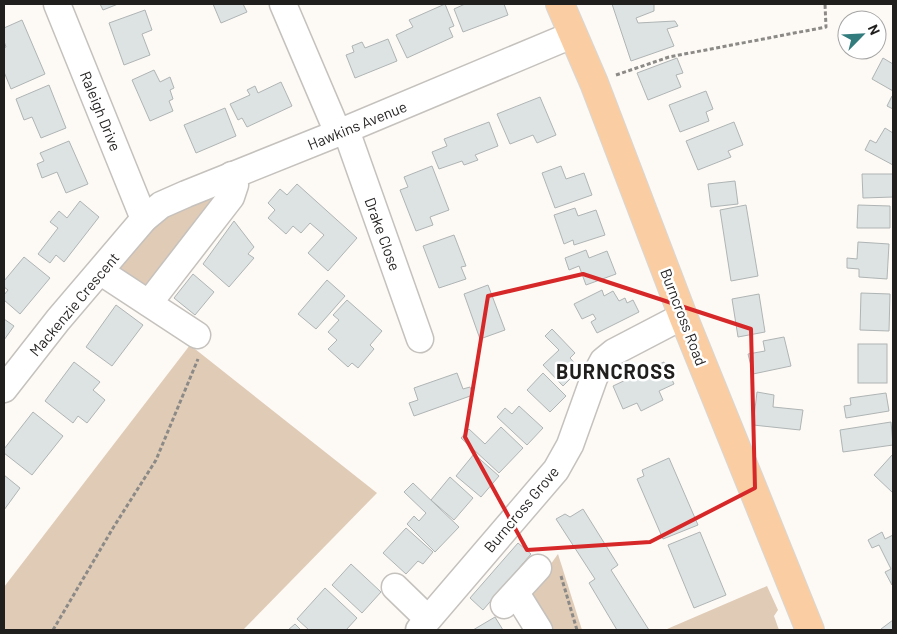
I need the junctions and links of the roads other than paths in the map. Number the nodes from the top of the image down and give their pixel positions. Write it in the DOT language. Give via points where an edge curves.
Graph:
graph roads {
  1 [pos="57,4"];
  2 [pos="283,4"];
  3 [pos="560,4"];
  4 [pos="572,35"];
  5 [pos="342,131"];
  6 [pos="232,175"];
  7 [pos="144,219"];
  8 [pos="101,272"];
  9 [pos="149,304"];
  10 [pos="683,316"];
  11 [pos="197,335"];
  12 [pos="420,338"];
  13 [pos="4,389"];
  14 [pos="538,568"];
  15 [pos="395,587"];
  16 [pos="423,624"];
  17 [pos="539,630"];
  18 [pos="810,630"];
  1 -- 7 [label="street, Raleigh Drive"];
  2 -- 5 [label="street, Drake Close"];
  3 -- 4 [label="main road, Burncross Road"];
  4 -- 5 [label="street, Hawkins Avenue"];
  4 -- 10 [label="main road, Burncross Road" via="594,83"];
  5 -- 6 [label="street, Hawkins Avenue"];
  5 -- 12 [label="street, Drake Close"];
  6 -- 7 [label="street, Hawkins Avenue" via="161,206"];
  6 -- 9 [label="street" via="235,185 231,197"];
  7 -- 8 [label="street, Mackenzie Crescent"];
  8 -- 9 [label="street"];
  8 -- 13 [label="street, Mackenzie Crescent"];
  9 -- 11 [label="street"];
  10 -- 16 [label="street, Burncross Grove" via="603,361 570,445 556,470"];
  10 -- 18 [label="main road, Burncross Road"];
  14 -- 17 [label="street" via="510,599"];
  15 -- 16 [label="street, Burncross Grove"];
}
